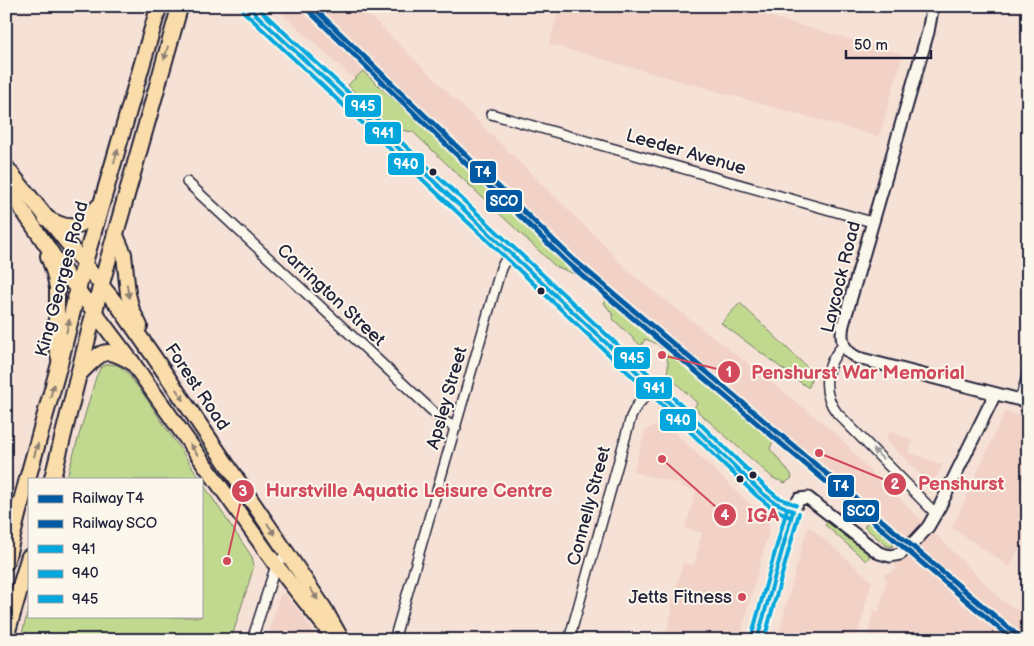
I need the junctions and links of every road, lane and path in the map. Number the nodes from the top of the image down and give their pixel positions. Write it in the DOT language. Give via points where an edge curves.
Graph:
graph roads {
  1 [pos="158,6"];
  2 [pos="180,6"];
  3 [pos="247,6"];
  4 [pos="934,7"];
  5 [pos="491,114"];
  6 [pos="6,167"];
  7 [pos="187,182"];
  8 [pos="6,186"];
  9 [pos="102,203"];
  10 [pos="46,218"];
  11 [pos="872,222"];
  12 [pos="115,233"];
  13 [pos="40,236"];
  14 [pos="510,252"];
  15 [pos="84,264"];
  16 [pos="100,285"];
  17 [pos="78,290"];
  18 [pos="94,311"];
  19 [pos="843,345"];
  20 [pos="152,354"];
  21 [pos="60,362"];
  22 [pos="132,362"];
  23 [pos="1028,373"];
  24 [pos="79,374"];
  25 [pos="653,388"];
  26 [pos="995,394"];
  27 [pos="1024,401"];
  28 [pos="456,428"];
  29 [pos="53,478"];
  30 [pos="793,511"];
  31 [pos="936,514"];
  32 [pos="288,554"];
  33 [pos="28,560"];
  34 [pos="6,562"];
  35 [pos="276,565"];
  36 [pos="6,636"];
  37 [pos="252,640"];
  38 [pos="335,640"];
  39 [pos="342,640"];
  40 [pos="394,640"];
  41 [pos="569,640"];
  42 [pos="758,640"];
  9 -- 1 [label="highway, King Georges Road, one-way"];
  2 -- 12 [label="highway, one-way"];
  3 -- 14 [label="main road"];
  4 -- 11 [label="street, Laycock Road"];
  5 -- 11 [label="street, Leeder Avenue"];
  6 -- 10 [label="main road, Forest Road"];
  7 -- 28 [label="street, Carrington Street" via="441,419"];
  8 -- 13 [label="main road"];
  9 -- 10 [label="highway" via="89,218 71,227 60,226"];
  9 -- 15 [label="highway, King Georges Road"];
  10 -- 15 [label="main road, Forest Road"];
  11 -- 19 [label="street, Laycock Road" via="843,325"];
  12 -- 16 [label="highway"];
  12 -- 20 [label="main road, one-way" via="124,254 132,310"];
  13 -- 17 [label="main road"];
  13 -- 21 [label="main road" via="57,288 53,334"];
  14 -- 25 [label="main road"];
  14 -- 28 [label="street, Apsley Street" via="501,268"];
  15 -- 16 [label="main road, Forest Road"];
  15 -- 17 [label="highway, King Georges Road"];
  16 -- 18 [label="highway"];
  16 -- 20 [label="main road, Forest Road"];
  17 -- 18 [label="main road"];
  21 -- 17 [label="highway, King Georges Road, one-way"];
  18 -- 22 [label="main road"];
  18 -- 24 [label="highway"];
  19 -- 26 [label="street" via="848,353 858,358"];
  31 -- 19 [label="street, Laycock Road, one-way" via="828,400 829,366"];
  20 -- 32 [label="main road, Forest Road, one-way"];
  34 -- 21 [label="highway, King Georges Road, one-way"];
  22 -- 24 [label="highway" via="112,351 105,352"];
  35 -- 22 [label="main road, one-way"];
  23 -- 27 [label="street"];
  24 -- 29 [label="highway"];
  25 -- 30 [label="main road" via="761,492"];
  25 -- 41 [label="street, Connelly Street" via="636,407 629,423"];
  26 -- 27 [label="street"];
  26 -- 31 [label="street"];
  28 -- 40 [label="street, Apsley Street"];
  30 -- 31 [label="street" via="799,500 808,498 879,552 890,556 900,554 915,541"];
  30 -- 42 [label="main road"];
  32 -- 35 [label="street"];
  32 -- 39 [label="main road, Forest Road, one-way"];
  33 -- 36 [label="highway"];
  35 -- 37 [label="street"];
  35 -- 38 [label="main road"];
}
